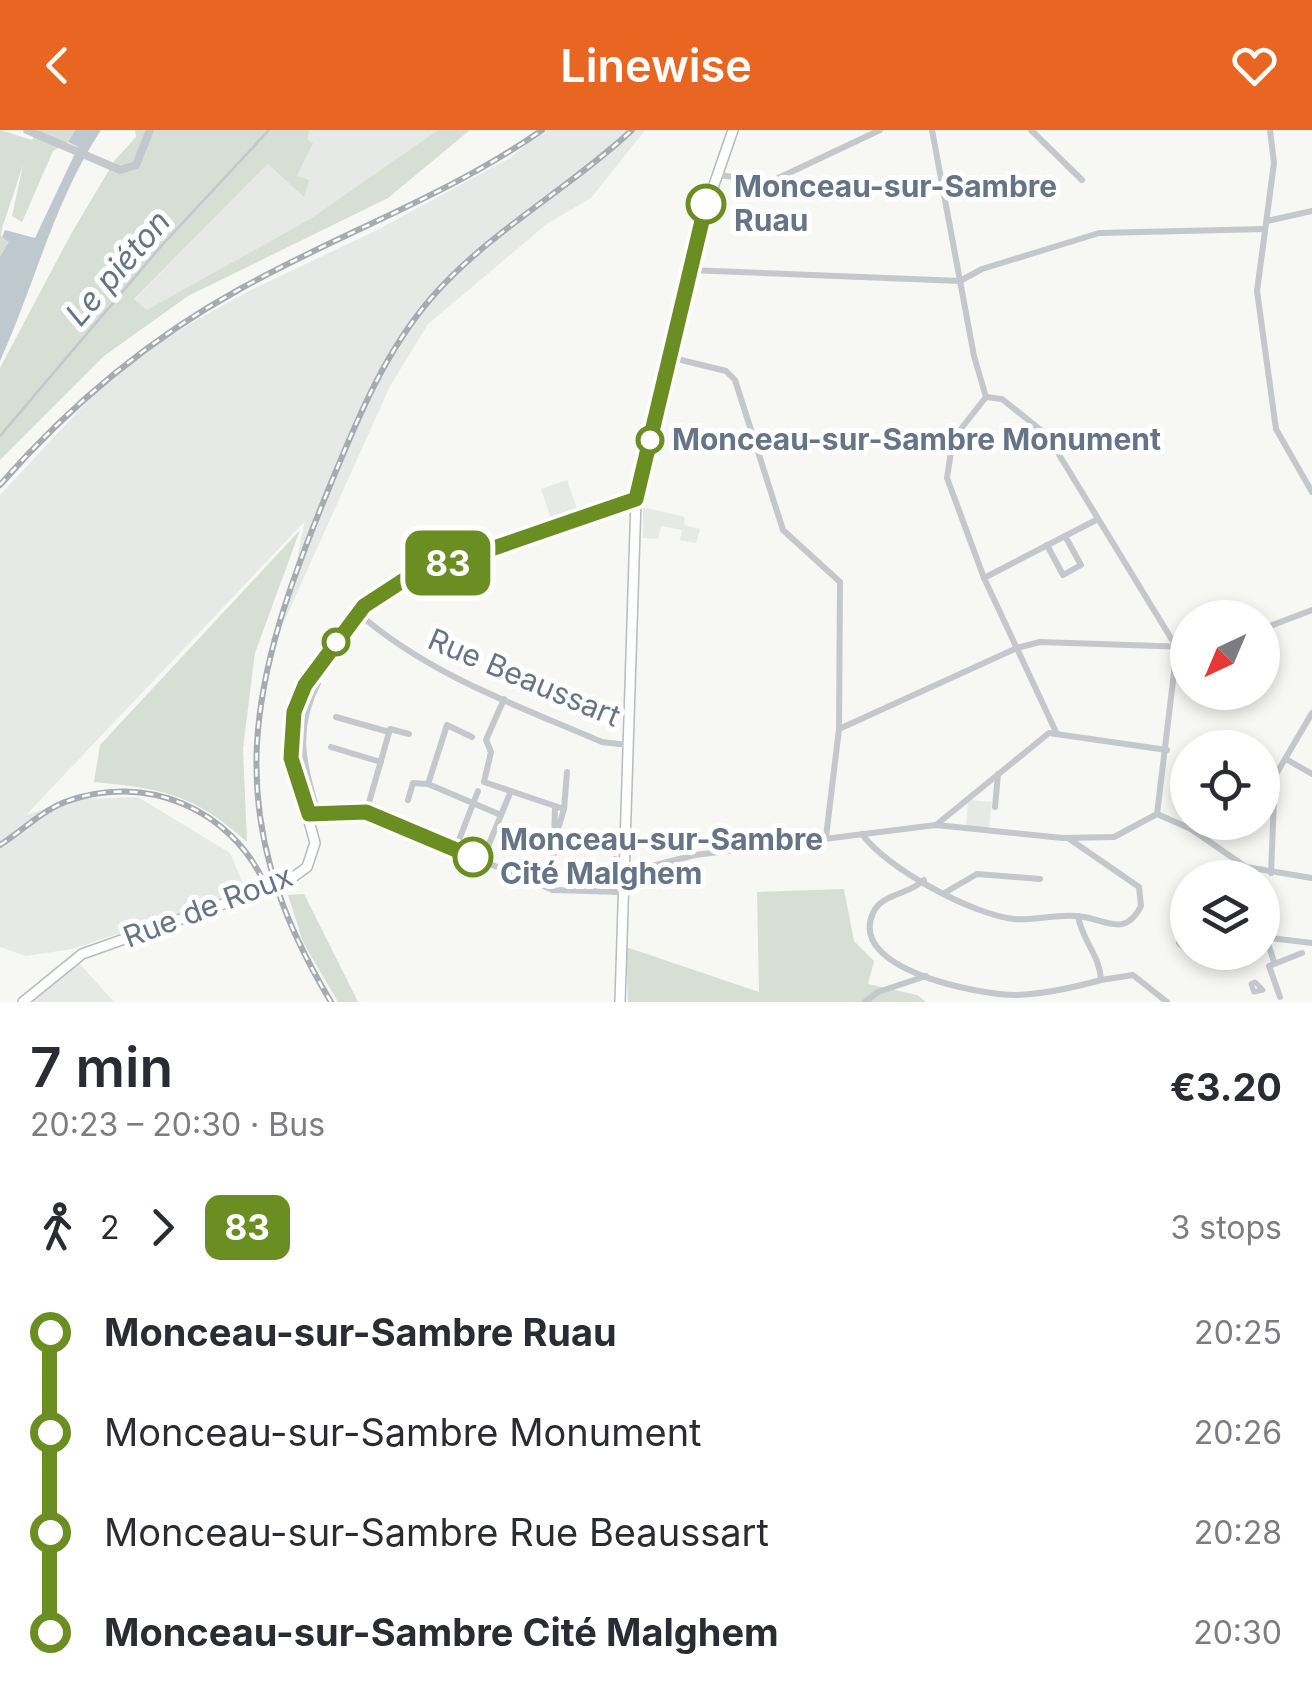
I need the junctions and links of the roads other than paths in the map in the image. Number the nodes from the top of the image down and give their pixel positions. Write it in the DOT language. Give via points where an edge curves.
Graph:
graph roads {
  1 [pos="27,130"];
  2 [pos="150,130"];
  3 [pos="734,130"];
  4 [pos="880,130"];
  5 [pos="932,130"];
  6 [pos="1031,130"];
  7 [pos="1270,130"];
  8 [pos="716,174"];
  9 [pos="1082,180"];
  10 [pos="1312,210"];
  11 [pos="1266,225"];
  12 [pos="689,270"];
  13 [pos="960,281"];
  14 [pos="669,357"];
  15 [pos="986,397"];
  16 [pos="1312,492"];
  17 [pos="636,499"];
  18 [pos="1098,519"];
  19 [pos="1065,536"];
  20 [pos="1047,546"];
  21 [pos="984,578"];
  22 [pos="1312,610"];
  23 [pos="358,613"];
  24 [pos="1280,623"];
  25 [pos="1170,637"];
  26 [pos="1017,648"];
  27 [pos="1170,648"];
  28 [pos="318,683"];
  29 [pos="504,700"];
  30 [pos="1171,710"];
  31 [pos="1312,712"];
  32 [pos="336,717"];
  33 [pos="839,728"];
  34 [pos="389,732"];
  35 [pos="1056,732"];
  36 [pos="409,734"];
  37 [pos="472,736"];
  38 [pos="628,744"];
  39 [pos="330,747"];
  40 [pos="1167,750"];
  41 [pos="1286,760"];
  42 [pos="381,762"];
  43 [pos="566,772"];
  44 [pos="998,773"];
  45 [pos="1312,774"];
  46 [pos="428,784"];
  47 [pos="478,791"];
  48 [pos="511,791"];
  49 [pos="408,800"];
  50 [pos="473,803"];
  51 [pos="555,806"];
  52 [pos="995,807"];
  53 [pos="564,809"];
  54 [pos="366,812"];
  55 [pos="313,813"];
  56 [pos="1157,814"];
  57 [pos="501,815"];
  58 [pos="936,824"];
  59 [pos="862,834"];
  60 [pos="826,837"];
  61 [pos="1068,838"];
  62 [pos="554,840"];
  63 [pos="455,850"];
  64 [pos="615,858"];
  65 [pos="1235,860"];
  66 [pos="1271,860"];
  67 [pos="482,861"];
  68 [pos="624,872"];
  69 [pos="1280,874"];
  70 [pos="1312,878"];
  71 [pos="1040,879"];
  72 [pos="924,880"];
  73 [pos="553,890"];
  74 [pos="618,892"];
  75 [pos="946,893"];
  76 [pos="1078,916"];
  77 [pos="1280,940"];
  78 [pos="1312,943"];
  79 [pos="1302,954"];
  80 [pos="1280,961"];
  81 [pos="1273,970"];
  82 [pos="927,976"];
  83 [pos="1101,980"];
  84 [pos="1280,997"];
  85 [pos="23,1002"];
  86 [pos="620,1002"];
  87 [pos="865,1002"];
  88 [pos="1168,1002"];
  1 -- 2 [label="street" via="114,170 131,168"];
  3 -- 8 [label="main road"];
  4 -- 8 [label="street" via="772,181"];
  5 -- 13 [label="street"];
  6 -- 9 [label="street"];
  7 -- 11 [label="street" via="1274,163"];
  8 -- 12 [label="main road"];
  10 -- 11 [label="street"];
  11 -- 13 [label="street" via="1100,234"];
  11 -- 16 [label="street" via="1257,290 1274,415 1282,444"];
  12 -- 13 [label="street"];
  12 -- 14 [label="main road"];
  13 -- 15 [label="street"];
  14 -- 17 [label="main road"];
  14 -- 33 [label="street" via="726,371 736,380 783,530 840,582"];
  15 -- 18 [label="street" via="1002,398 1047,435"];
  15 -- 21 [label="street" via="954,439 947,464 949,487"];
  17 -- 23 [label="main road, Rue de Roux" via="404,578"];
  17 -- 38 [label="main road"];
  18 -- 19 [label="street"];
  18 -- 25 [label="street"];
  19 -- 20 [label="street"];
  19 -- 20 [label="street" via="1081,566 1063,575"];
  20 -- 21 [label="street"];
  21 -- 26 [label="street"];
  22 -- 24 [label="street"];
  23 -- 29 [label="street, Rue Beaussart" via="412,656"];
  23 -- 55 [label="main road, Rue de Roux" via="305,685 293,714 291,758"];
  26 -- 27 [label="street" via="1040,642"];
  26 -- 33 [label="street"];
  26 -- 35 [label="street"];
  28 -- 55 [label="street, Rue de Roux" via="301,736"];
  29 -- 38 [label="street, Rue Beaussart" via="602,742"];
  29 -- 48 [label="street" via="486,740 491,752 484,782"];
  30 -- 40 [label="street"];
  31 -- 41 [label="street"];
  32 -- 34 [label="street"];
  33 -- 60 [label="street"];
  34 -- 36 [label="street"];
  34 -- 42 [label="street"];
  35 -- 40 [label="street"];
  35 -- 44 [label="street"];
  37 -- 46 [label="street" via="447,726"];
  38 -- 68 [label="main road"];
  39 -- 42 [label="street"];
  40 -- 56 [label="street"];
  41 -- 45 [label="street"];
  41 -- 66 [label="street" via="1274,786"];
  42 -- 54 [label="street"];
  43 -- 53 [label="street"];
  44 -- 52 [label="street"];
  44 -- 58 [label="street"];
  46 -- 49 [label="street" via="413,783"];
  46 -- 50 [label="street"];
  47 -- 50 [label="street"];
  48 -- 51 [label="street"];
  48 -- 57 [label="street"];
  50 -- 57 [label="street"];
  50 -- 63 [label="street"];
  51 -- 53 [label="street"];
  51 -- 62 [label="street"];
  53 -- 62 [label="street"];
  54 -- 55 [label="street"];
  54 -- 63 [label="street"];
  55 -- 85 [label="main road, Rue de Roux" via="314,850 299,876 82,954"];
  56 -- 61 [label="street" via="1123,835"];
  56 -- 65 [label="street"];
  57 -- 67 [label="street"];
  58 -- 59 [label="street"];
  58 -- 61 [label="street"];
  59 -- 60 [label="street"];
  59 -- 72 [label="street"];
  60 -- 68 [label="street"];
  61 -- 76 [label="street" via="1131,878 1141,896 1137,915 1123,926"];
  62 -- 73 [label="street"];
  63 -- 67 [label="street"];
  64 -- 74 [label="street"];
  67 -- 73 [label="street"];
  68 -- 74 [label="main road"];
  69 -- 70 [label="street"];
  71 -- 75 [label="street" via="977,874"];
  72 -- 75 [label="street"];
  72 -- 82 [label="street" via="881,902 870,926 886,958"];
  73 -- 74 [label="street"];
  74 -- 86 [label="main road"];
  75 -- 76 [label="street" via="1009,918"];
  76 -- 83 [label="street"];
  77 -- 78 [label="street"];
  79 -- 80 [label="street"];
  81 -- 84 [label="street"];
  82 -- 83 [label="street" via="996,994 1052,993"];
  82 -- 87 [label="street"];
  83 -- 88 [label="street" via="1133,975"];
}
